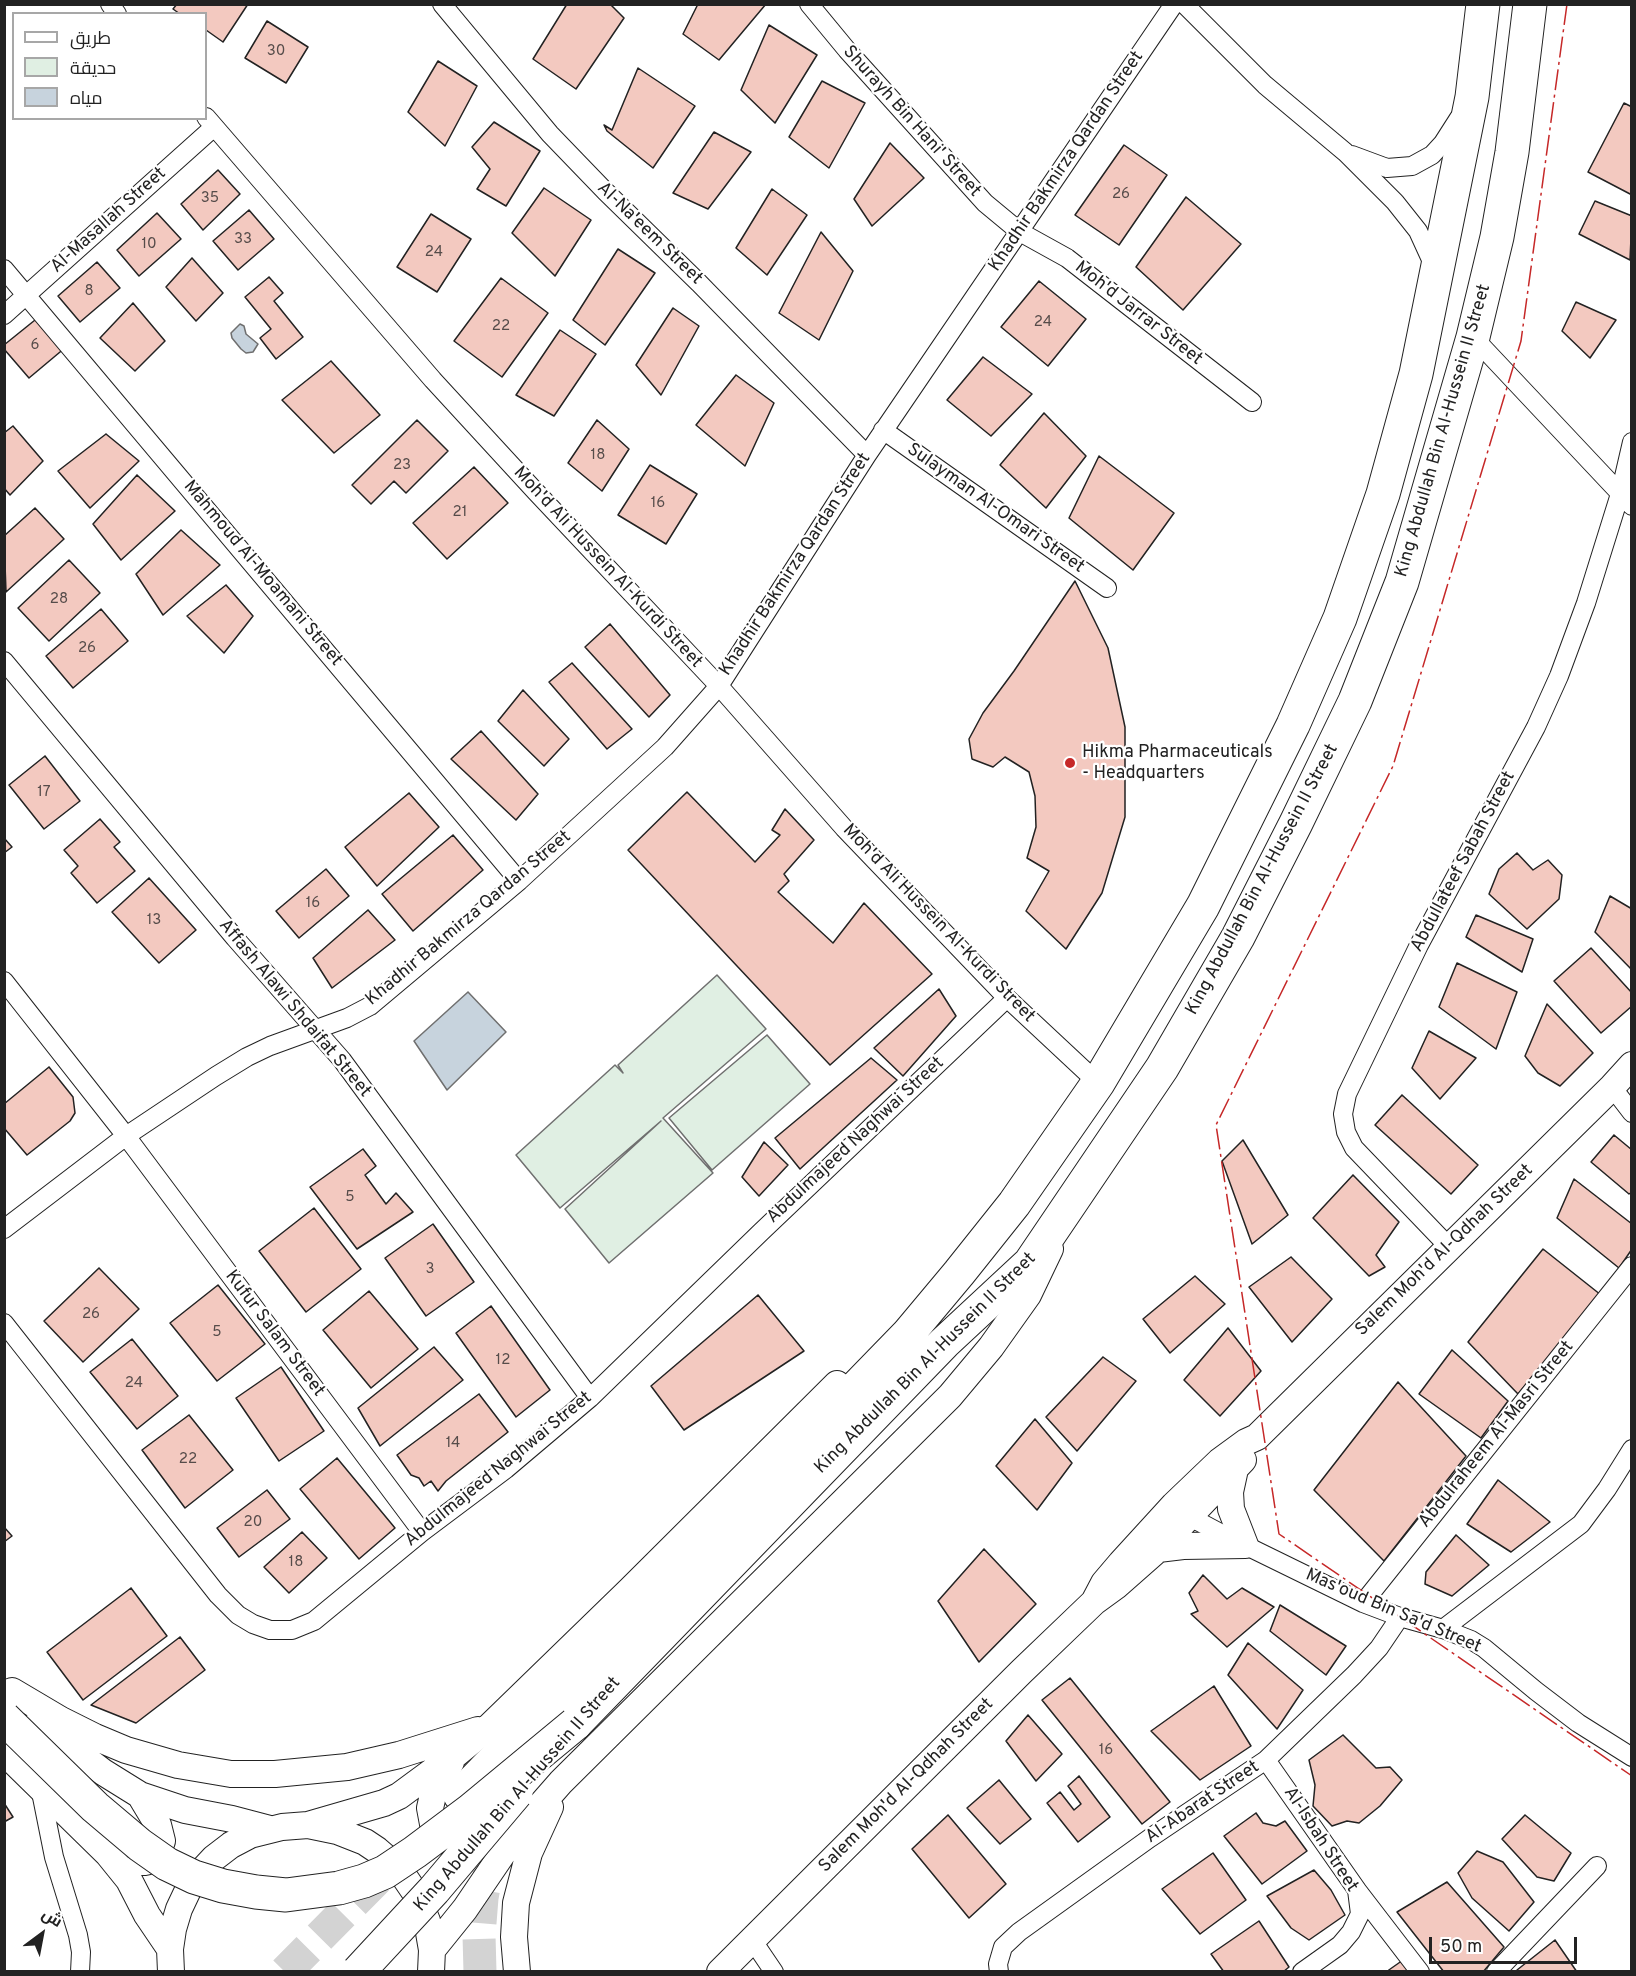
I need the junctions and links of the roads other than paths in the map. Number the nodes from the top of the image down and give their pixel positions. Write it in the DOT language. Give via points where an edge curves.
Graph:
graph roads {
  1 [pos="442,4"];
  2 [pos="809,4"];
  3 [pos="1174,4"];
  4 [pos="1184,4"];
  5 [pos="1483,4"];
  6 [pos="1530,4"];
  7 [pos="1472,97"];
  8 [pos="210,122"];
  9 [pos="1345,152"];
  10 [pos="1020,232"];
  11 [pos="4,269"];
  12 [pos="1436,271"];
  13 [pos="27,294"];
  14 [pos="4,315"];
  15 [pos="1473,337"];
  16 [pos="1252,402"];
  17 [pos="883,430"];
  18 [pos="1632,442"];
  19 [pos="867,455"];
  20 [pos="1626,500"];
  21 [pos="1107,588"];
  22 [pos="4,661"];
  23 [pos="719,686"];
  24 [pos="519,881"];
  25 [pos="4,981"];
  26 [pos="1007,998"];
  27 [pos="317,1030"];
  28 [pos="1632,1065"];
  29 [pos="1098,1083"];
  30 [pos="1612,1087"];
  31 [pos="1632,1113"];
  32 [pos="126,1136"];
  33 [pos="1066,1211"];
  34 [pos="4,1229"];
  35 [pos="1449,1247"];
  36 [pos="1632,1266"];
  37 [pos="4,1323"];
  38 [pos="590,1398"];
  39 [pos="1257,1437"];
  40 [pos="1632,1449"];
  41 [pos="1235,1469"];
  42 [pos="1182,1511"];
  43 [pos="422,1532"];
  44 [pos="1245,1545"];
  45 [pos="1158,1549"];
  46 [pos="1094,1602"];
  47 [pos="1363,1603"];
  48 [pos="1400,1617"];
  49 [pos="1443,1629"];
  50 [pos="7,1698"];
  51 [pos="575,1724"];
  52 [pos="508,1737"];
  53 [pos="4,1752"];
  54 [pos="456,1754"];
  55 [pos="1632,1757"];
  56 [pos="1266,1760"];
  57 [pos="561,1782"];
  58 [pos="40,1785"];
  59 [pos="140,1795"];
  60 [pos="460,1795"];
  61 [pos="537,1808"];
  62 [pos="308,1826"];
  63 [pos="270,1829"];
  64 [pos="108,1854"];
  65 [pos="1597,1866"];
  66 [pos="1358,1890"];
  67 [pos="753,1941"];
  68 [pos="433,1964"];
  69 [pos="170,1965"];
  70 [pos="80,1971"];
  71 [pos="358,1971"];
  72 [pos="517,1971"];
  73 [pos="720,1971"];
  74 [pos="774,1971"];
  75 [pos="999,1971"];
  76 [pos="1302,1971"];
  77 [pos="1420,1971"];
  78 [pos="1496,1971"];
  1 -- 19 [label="street, Al-Na'eem Street" via="549,134"];
  2 -- 10 [label="street, Shurayh Bin Hani' Street" via="962,180"];
  3 -- 10 [label="street, Khadhir Bakmirza Qardan Street"];
  4 -- 9 [label="street" via="1265,85"];
  5 -- 7 [label="highway, King Abdullah Bin Al-Hussein II Street"];
  6 -- 15 [label="highway, King Abdullah Bin Al-Hussein II Street" via="1503,205"];
  7 -- 9 [label="street" via="1443,143 1420,162 1387,168"];
  7 -- 12 [label="highway, King Abdullah Bin Al-Hussein II Street"];
  8 -- 13 [label="street, Al-Masallah Street"];
  8 -- 23 [label="street, Moh'd Ali Hussein Al-Kurdi Street" via="441,388"];
  9 -- 12 [label="street" via="1410,218"];
  10 -- 16 [label="street, Moh'd Jarrar Street" via="1067,258"];
  10 -- 17 [label="street, Khadhir Bakmirza Qardan Street"];
  11 -- 13 [label="street, Mahmoud Al-Moamani Street"];
  12 -- 29 [label="highway, King Abdullah Bin Al-Hussein II Street" via="1416,374 1389,472 1340,618 1293,725 1203,906"];
  13 -- 14 [label="street, Al-Masallah Street"];
  13 -- 24 [label="street, Mahmoud Al-Moamani Street"];
  15 -- 20 [label="street"];
  15 -- 33 [label="highway, King Abdullah Bin Al-Hussein II Street" via="1402,582 1355,701 1238,936 1162,1068"];
  17 -- 19 [label="street, Khadhir Bakmirza Qardan Street"];
  17 -- 21 [label="street, Sulayman Al-Omari Street"];
  18 -- 20 [label="street, Abdullateef Sabah Street"];
  19 -- 23 [label="street, Khadhir Bakmirza Qardan Street"];
  20 -- 35 [label="street, Abdullateef Sabah Street" via="1536,727 1419,945 1347,1094 1343,1114 1354,1148"];
  22 -- 27 [label="street, Affash Alawi Shdaifat Street" via="235,938"];
  23 -- 24 [label="street, Khadhir Bakmirza Qardan Street" via="665,747"];
  23 -- 26 [label="street, Moh'd Ali Hussein Al-Kurdi Street" via="844,828"];
  24 -- 27 [label="street, Khadhir Bakmirza Qardan Street" via="370,1006"];
  25 -- 32 [label="street, Kufur Salam Street"];
  26 -- 29 [label="street, Moh'd Ali Hussein Al-Kurdi Street"];
  26 -- 38 [label="street, Abdulmajeed Naghwai Street"];
  27 -- 32 [label="street, Khadhir Bakmirza Qardan Street" via="247,1057"];
  27 -- 38 [label="street, Affash Alawi Shdaifat Street"];
  28 -- 30 [label="main road, Salem Moh'd Al-Qdhah Street"];
  29 -- 52 [label="highway, King Abdullah Bin Al-Hussein II Street" via="1014,1204 908,1334"];
  30 -- 31 [label="street"];
  30 -- 35 [label="main road, Salem Moh'd Al-Qdhah Street"];
  32 -- 34 [label="street, Khadhir Bakmirza Qardan Street"];
  32 -- 43 [label="street, Kufur Salam Street"];
  33 -- 51 [label="highway, King Abdullah Bin Al-Hussein II Street" via="1030,1263 944,1343"];
  33 -- 57 [label="main road" via="1028,1295 950,1396"];
  35 -- 39 [label="main road, Salem Moh'd Al-Qdhah Street"];
  36 -- 47 [label="street, Abdulraheem Al-Masri Street"];
  37 -- 43 [label="street, Abdulmajeed Naghwai Street" via="218,1595 253,1624 270,1630 292,1630 314,1621"];
  38 -- 43 [label="street, Abdulmajeed Naghwai Street" via="506,1469"];
  39 -- 41 [label="main road, Salem Moh'd Al-Qdhah Street"];
  39 -- 42 [label="main road, Salem Moh'd Al-Qdhah Street" via="1220,1461"];
  40 -- 49 [label="street" via="1581,1524"];
  41 -- 42 [label="main road, Salem Moh'd Al-Qdhah Street"];
  41 -- 44 [label="main road" via="1231,1509"];
  42 -- 44 [label="street, Mas'oud Bin Sa'd Street"];
  42 -- 45 [label="main road, Salem Moh'd Al-Qdhah Street"];
  42 -- 46 [label="main road, Salem Moh'd Al-Qdhah Street" via="1121,1563"];
  44 -- 45 [label="main road"];
  44 -- 47 [label="street, Mas'oud Bin Sa'd Street"];
  45 -- 46 [label="main road, Salem Moh'd Al-Qdhah Street"];
  46 -- 67 [label="main road, Salem Moh'd Al-Qdhah Street"];
  47 -- 48 [label="street, Mas'oud Bin Sa'd Street"];
  48 -- 49 [label="street, Mas'oud Bin Sa'd Street"];
  48 -- 56 [label="street, Al-Abarat Street" via="1354,1675"];
  49 -- 55 [label="street, Mas'oud Bin Sa'd Street" via="1484,1648 1578,1723"];
  50 -- 51 [label="highway, bridge" via="95,1807 140,1845 194,1877 223,1886 286,1895 339,1888 385,1872 471,1810"];
  50 -- 52 [label="main road" via="126,1750 178,1765 231,1774 298,1773 370,1762 425,1747"];
  50 -- 59 [label="main road" via="103,1772"];
  51 -- 71 [label="highway, King Abdullah Bin Al-Hussein II Street, bridge" via="434,1890"];
  52 -- 54 [label="main road"];
  52 -- 60 [label="highway, King Abdullah Bin Al-Hussein II Street"];
  53 -- 58 [label="main road"];
  54 -- 61 [label="main road" via="441,1778 430,1808 433,1824 453,1842 466,1848 483,1847 505,1836"];
  54 -- 62 [label="main road" via="399,1796"];
  56 -- 66 [label="street, Al-Isbah Street"];
  56 -- 75 [label="street, Al-Abarat Street" via="1019,1932 1003,1947"];
  57 -- 61 [label="main road"];
  57 -- 72 [label="main road" via="529,1853 516,1903"];
  58 -- 64 [label="main road"];
  58 -- 70 [label="street" via="54,1857 78,1935"];
  59 -- 63 [label="main road" via="185,1810"];
  59 -- 64 [label="main road" via="162,1834 157,1853 146,1862 136,1863"];
  61 -- 68 [label="main road" via="465,1909"];
  62 -- 63 [label="main road"];
  62 -- 68 [label="main road" via="337,1830 365,1842 399,1869 423,1907"];
  63 -- 69 [label="main road" via="231,1845 200,1873 179,1909"];
  64 -- 69 [label="main road" via="129,1880"];
  65 -- 78 [label="street"];
  66 -- 76 [label="street, Al-Isbah Street" via="1360,1914 1351,1932 1340,1945"];
  66 -- 77 [label="street"];
  67 -- 73 [label="main road, Salem Moh'd Al-Qdhah Street"];
  67 -- 74 [label="street"];
}
